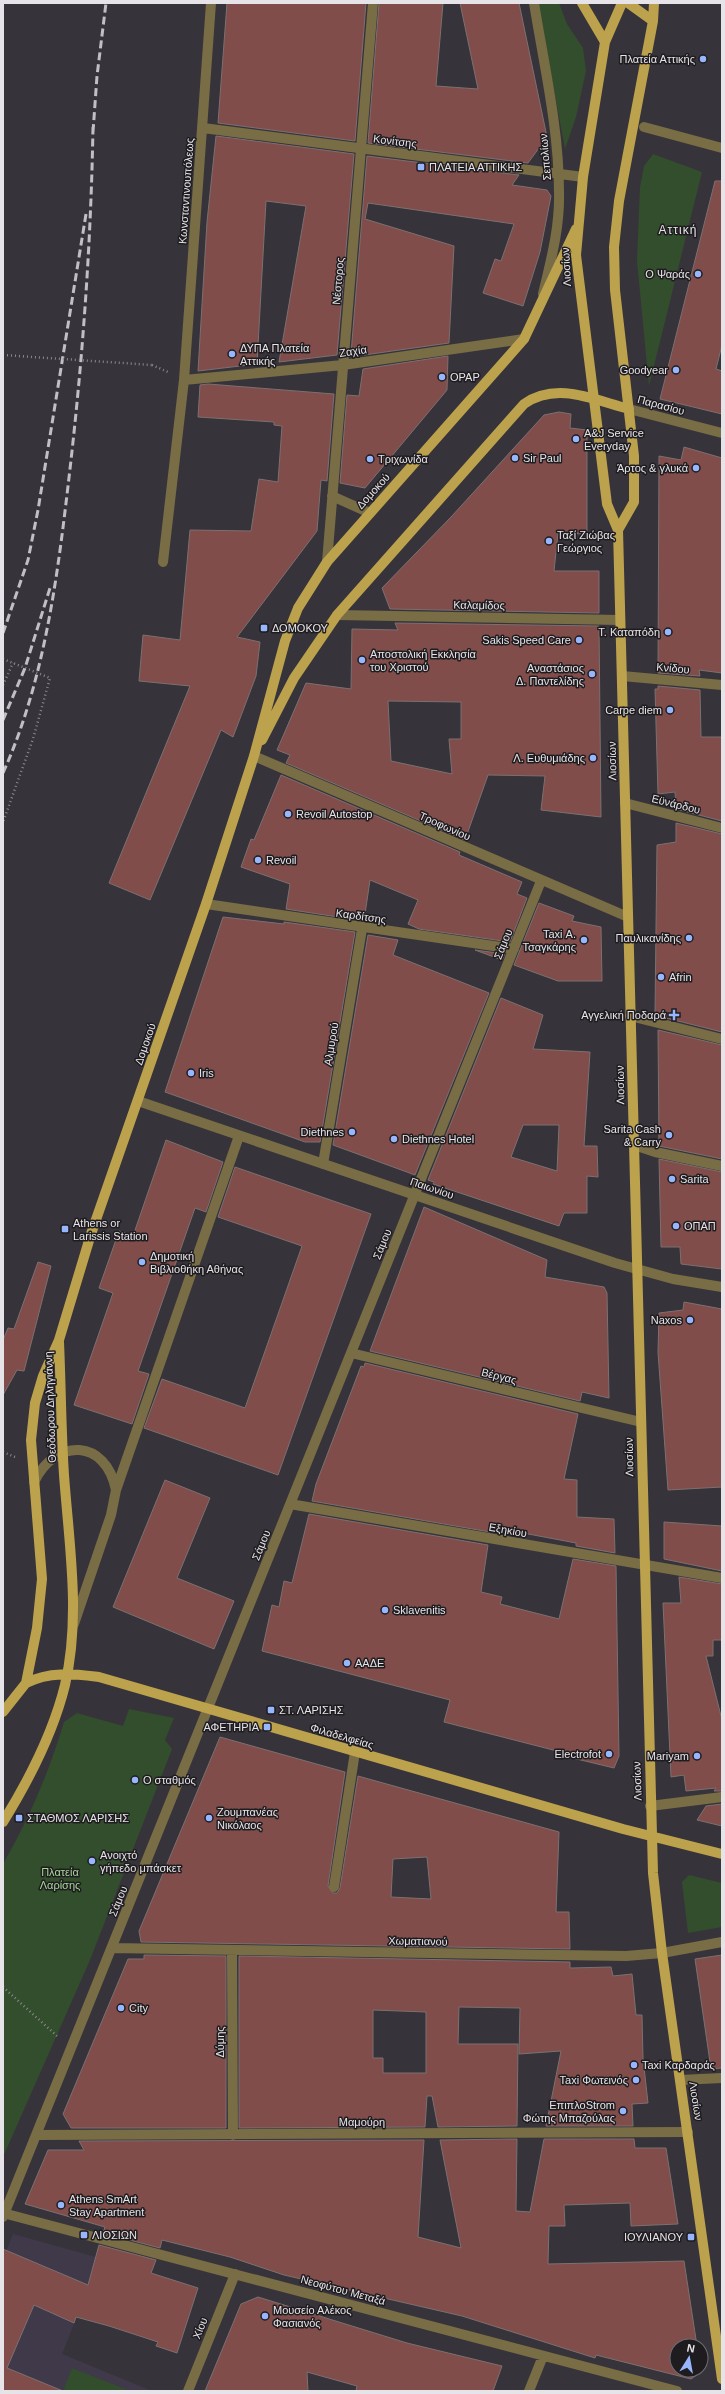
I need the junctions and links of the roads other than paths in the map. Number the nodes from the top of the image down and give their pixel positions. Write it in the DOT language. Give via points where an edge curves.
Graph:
graph roads {
  1 [pos="211,3"];
  2 [pos="373,3"];
  3 [pos="534,3"];
  4 [pos="582,3"];
  5 [pos="622,3"];
  6 [pos="628,3"];
  7 [pos="654,3"];
  8 [pos="653,21"];
  9 [pos="605,42"];
  10 [pos="644,127"];
  11 [pos="203,128"];
  12 [pos="361,148"];
  13 [pos="722,148"];
  14 [pos="559,174"];
  15 [pos="583,177"];
  16 [pos="578,224"];
  17 [pos="540,308"];
  18 [pos="524,339"];
  19 [pos="343,365"];
  20 [pos="184,380"];
  21 [pos="593,399"];
  22 [pos="629,409"];
  23 [pos="722,433"];
  24 [pos="332,496"];
  25 [pos="370,513"];
  26 [pos="618,530"];
  27 [pos="163,562"];
  28 [pos="327,562"];
  29 [pos="337,615"];
  30 [pos="620,620"];
  31 [pos="622,676"];
  32 [pos="722,685"];
  33 [pos="254,756"];
  34 [pos="625,803"];
  35 [pos="722,828"];
  36 [pos="541,881"];
  37 [pos="206,904"];
  38 [pos="628,917"];
  39 [pos="362,929"];
  40 [pos="514,949"];
  41 [pos="630,1016"];
  42 [pos="722,1039"];
  43 [pos="138,1101"];
  44 [pos="239,1136"];
  45 [pos="634,1145"];
  46 [pos="323,1164"];
  47 [pos="722,1166"];
  48 [pos="415,1195"];
  49 [pos="637,1269"];
  50 [pos="722,1287"];
  51 [pos="59,1340"];
  52 [pos="351,1353"];
  53 [pos="640,1422"];
  54 [pos="63,1452"];
  55 [pos="34,1482"];
  56 [pos="116,1490"];
  57 [pos="290,1504"];
  58 [pos="644,1564"];
  59 [pos="722,1578"];
  60 [pos="71,1633"];
  61 [pos="67,1673"];
  62 [pos="26,1683"];
  63 [pos="208,1710"];
  64 [pos="3,1712"];
  65 [pos="355,1752"];
  66 [pos="722,1797"];
  67 [pos="650,1806"];
  68 [pos="3,1822"];
  69 [pos="651,1837"];
  70 [pos="722,1854"];
  71 [pos="334,1887"];
  72 [pos="722,1942"];
  73 [pos="112,1948"];
  74 [pos="232,1950"];
  75 [pos="662,1953"];
  76 [pos="722,2078"];
  77 [pos="680,2080"];
  78 [pos="688,2132"];
  79 [pos="36,2135"];
  80 [pos="233,2135"];
  81 [pos="3,2215"];
  82 [pos="235,2274"];
  83 [pos="543,2356"];
  84 [pos="722,2379"];
  85 [pos="188,2391"];
  86 [pos="529,2391"];
  87 [pos="677,2391"];
  1 -- 11 [label="street, Κωνσταντινουπόλεως"];
  2 -- 12 [label="street, Νέστορος"];
  3 -- 14 [label="street, Σεπολίων" via="555,129"];
  4 -- 9 [label="main road"];
  5 -- 9 [label="main road, Λιοσίων"];
  6 -- 8 [label="main road"];
  7 -- 8 [label="main road"];
  8 -- 22 [label="main road" via="619,201 614,246 615,290"];
  9 -- 15 [label="main road, Λιοσίων"];
  10 -- 13 [label="street"];
  11 -- 12 [label="street, Κονίτσης"];
  11 -- 20 [label="street, Κωνσταντινουπόλεως"];
  12 -- 14 [label="street, Κονίτσης"];
  12 -- 19 [label="street, Νέστορος"];
  14 -- 15 [label="street, Κονίτσης"];
  14 -- 17 [label="street, Σεπολίων" via="556,236"];
  15 -- 16 [label="main road, Λιοσίων"];
  16 -- 17 [label="main road, Δομοκού"];
  16 -- 21 [label="main road, Λιοσίων" via="577,265"];
  17 -- 18 [label="main road, Δομοκού"];
  18 -- 19 [label="street, Ζαχία"];
  18 -- 25 [label="main road, Δομοκού"];
  19 -- 20 [label="street, Ζαχία"];
  19 -- 24 [label="street, Νέστορος"];
  20 -- 27 [label="street, Κωνσταντινουπόλεως"];
  21 -- 22 [label="main road, Παρασίου"];
  21 -- 26 [label="main road, Λιοσίων" via="607,504"];
  21 -- 29 [label="main road, Δομοκού" via="566,392 549,392 536,396 524,404"];
  22 -- 23 [label="street, Παρασίου"];
  22 -- 26 [label="main road" via="634,456 634,502"];
  24 -- 25 [label="street"];
  24 -- 28 [label="street, Νέστορος"];
  25 -- 28 [label="main road, Δομοκού"];
  26 -- 30 [label="main road, Λιοσίων"];
  28 -- 33 [label="main road, Δομοκού" via="298,608 285,641"];
  29 -- 30 [label="street, Καλαμίδος"];
  29 -- 33 [label="main road, Δομοκού" via="294,678"];
  30 -- 31 [label="main road, Λιοσίων"];
  31 -- 32 [label="street, Κνίδου"];
  31 -- 34 [label="main road, Λιοσίων"];
  33 -- 36 [label="street, Τροφωνίου"];
  33 -- 37 [label="main road, Δομοκού"];
  34 -- 35 [label="street, Εϋνάρδου"];
  34 -- 38 [label="main road, Λιοσίων"];
  36 -- 38 [label="street, Τροφωνίου"];
  36 -- 40 [label="street, Σάμου"];
  37 -- 39 [label="street, Καρδίτσης"];
  37 -- 43 [label="main road, Δομοκού"];
  38 -- 41 [label="main road, Λιοσίων"];
  39 -- 40 [label="street, Καρδίτσης"];
  39 -- 46 [label="street, Αλμυρού"];
  40 -- 48 [label="street, Σάμου"];
  41 -- 42 [label="street"];
  41 -- 45 [label="main road, Λιοσίων"];
  43 -- 44 [label="street, Παιωνίου"];
  43 -- 51 [label="main road, Δομοκού" via="91,1234"];
  44 -- 46 [label="street, Παιωνίου"];
  44 -- 56 [label="street"];
  45 -- 47 [label="street"];
  45 -- 49 [label="main road, Λιοσίων"];
  46 -- 48 [label="street, Παιωνίου"];
  48 -- 49 [label="street, Παιωνίου"];
  48 -- 52 [label="street, Σάμου"];
  49 -- 50 [label="street, Παιωνίου" via="673,1279"];
  49 -- 53 [label="main road, Λιοσίων"];
  51 -- 54 [label="main road, Θεόδωρου Δηληγιάννη"];
  51 -- 55 [label="main road, Θεόδωρου Δηληγιάννη" via="42,1376 35,1403 31,1440"];
  52 -- 53 [label="street, Βέργας"];
  52 -- 57 [label="street, Σάμου"];
  53 -- 58 [label="main road, Λιοσίων"];
  54 -- 55 [label="street" via="48,1460"];
  54 -- 56 [label="street" via="84,1451 97,1456 107,1464"];
  54 -- 60 [label="main road, Θεόδωρου Δηληγιάννη" via="73,1579"];
  55 -- 62 [label="main road, Θεόδωρου Δηληγιάννη" via="42,1580 37,1628"];
  56 -- 60 [label="street" via="111,1515"];
  57 -- 58 [label="street, Εξηκίου"];
  57 -- 63 [label="street, Σάμου"];
  58 -- 59 [label="street, Εξηκίου"];
  58 -- 67 [label="main road, Λιοσίων"];
  60 -- 61 [label="main road, Θεόδωρου Δηληγιάννη"];
  61 -- 62 [label="main road, Φιλαδελφείας"];
  61 -- 63 [label="main road, Φιλαδελφείας" via="99,1677"];
  61 -- 68 [label="main road, Θεόδωρου Δηληγιάννη" via="52,1726 23,1789"];
  62 -- 64 [label="main road, Θεόδωρου Δηληγιάννη"];
  63 -- 65 [label="main road, Φιλαδελφείας"];
  63 -- 73 [label="street, Σάμου"];
  65 -- 69 [label="main road, Φιλαδελφείας"];
  65 -- 71 [label="street"];
  66 -- 67 [label="street"];
  67 -- 69 [label="main road, Λιοσίων"];
  69 -- 70 [label="main road, Φιλαδελφείας"];
  69 -- 75 [label="main road, Λιοσίων"];
  72 -- 75 [label="street, Χωματιανού"];
  73 -- 74 [label="street, Χωματιανού"];
  73 -- 79 [label="street, Σάμου"];
  74 -- 75 [label="street, Χωματιανού" via="626,1956"];
  74 -- 80 [label="street, Δύμης"];
  75 -- 77 [label="main road, Λιοσίων"];
  76 -- 77 [label="street"];
  77 -- 78 [label="main road, Λιοσίων"];
  78 -- 80 [label="street, Μαμούρη"];
  78 -- 84 [label="main road, Λιοσίων"];
  79 -- 80 [label="street, Μαμούρη"];
  79 -- 81 [label="street, Σάμου"];
  81 -- 82 [label="street, Νεοφύτου Μεταξά"];
  82 -- 83 [label="street, Νεοφύτου Μεταξά"];
  82 -- 85 [label="street, Χίου"];
  83 -- 86 [label="street"];
  83 -- 87 [label="street, Νεοφύτου Μεταξά"];
}
